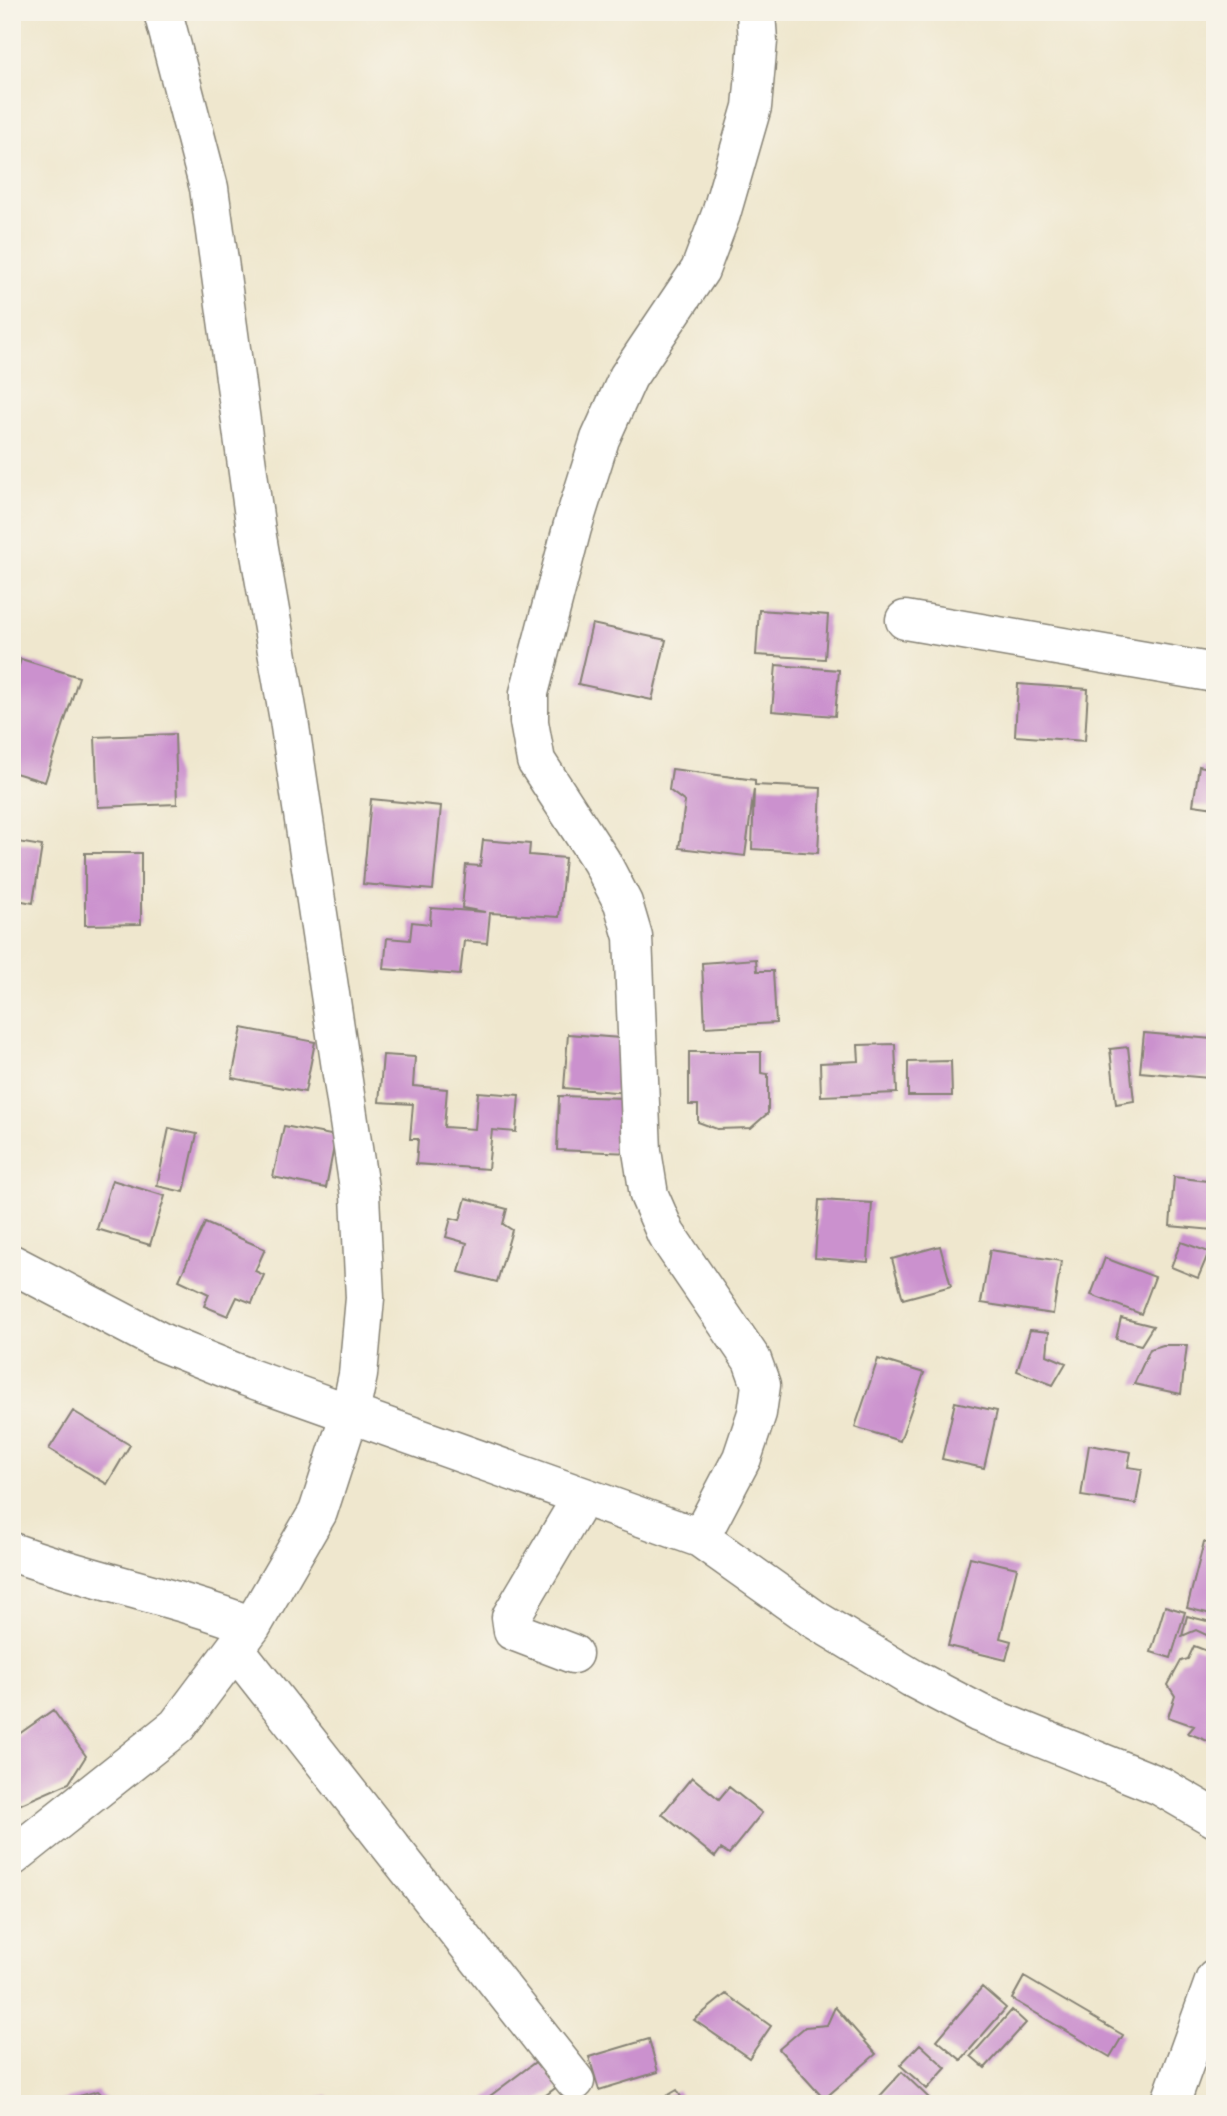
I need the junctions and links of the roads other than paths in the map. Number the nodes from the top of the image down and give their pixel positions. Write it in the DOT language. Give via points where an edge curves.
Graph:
graph roads {
  1 [pos="163,12"];
  2 [pos="756,12"];
  3 [pos="905,620"];
  4 [pos="1215,673"];
  5 [pos="12,1264"];
  6 [pos="350,1413"];
  7 [pos="582,1497"];
  8 [pos="700,1538"];
  9 [pos="12,1552"];
  10 [pos="244,1638"];
  11 [pos="573,1654"];
  12 [pos="1215,1818"];
  13 [pos="12,1857"];
  14 [pos="1215,1979"];
  15 [pos="575,2081"];
  16 [pos="1170,2104"];
  1 -- 6 [label="street" via="209,188 256,531 360,1195 365,1298"];
  2 -- 8 [label="street" via="752,107 721,214 700,270 628,377 600,439 529,693 536,761 601,861 624,903 633,937 642,1151 649,1195 667,1234 752,1360 761,1385 742,1458"];
  3 -- 4 [label="street"];
  5 -- 6 [label="street" via="163,1343"];
  6 -- 7 [label="street"];
  6 -- 10 [label="street" via="318,1512"];
  7 -- 8 [label="street"];
  7 -- 11 [label="street" via="511,1617 513,1630"];
  8 -- 12 [label="street" via="814,1619 912,1678 979,1713 1160,1786"];
  9 -- 10 [label="street" via="198,1605"];
  10 -- 13 [label="street" via="177,1726"];
  10 -- 15 [label="street"];
  14 -- 16 [label="street"];
}
